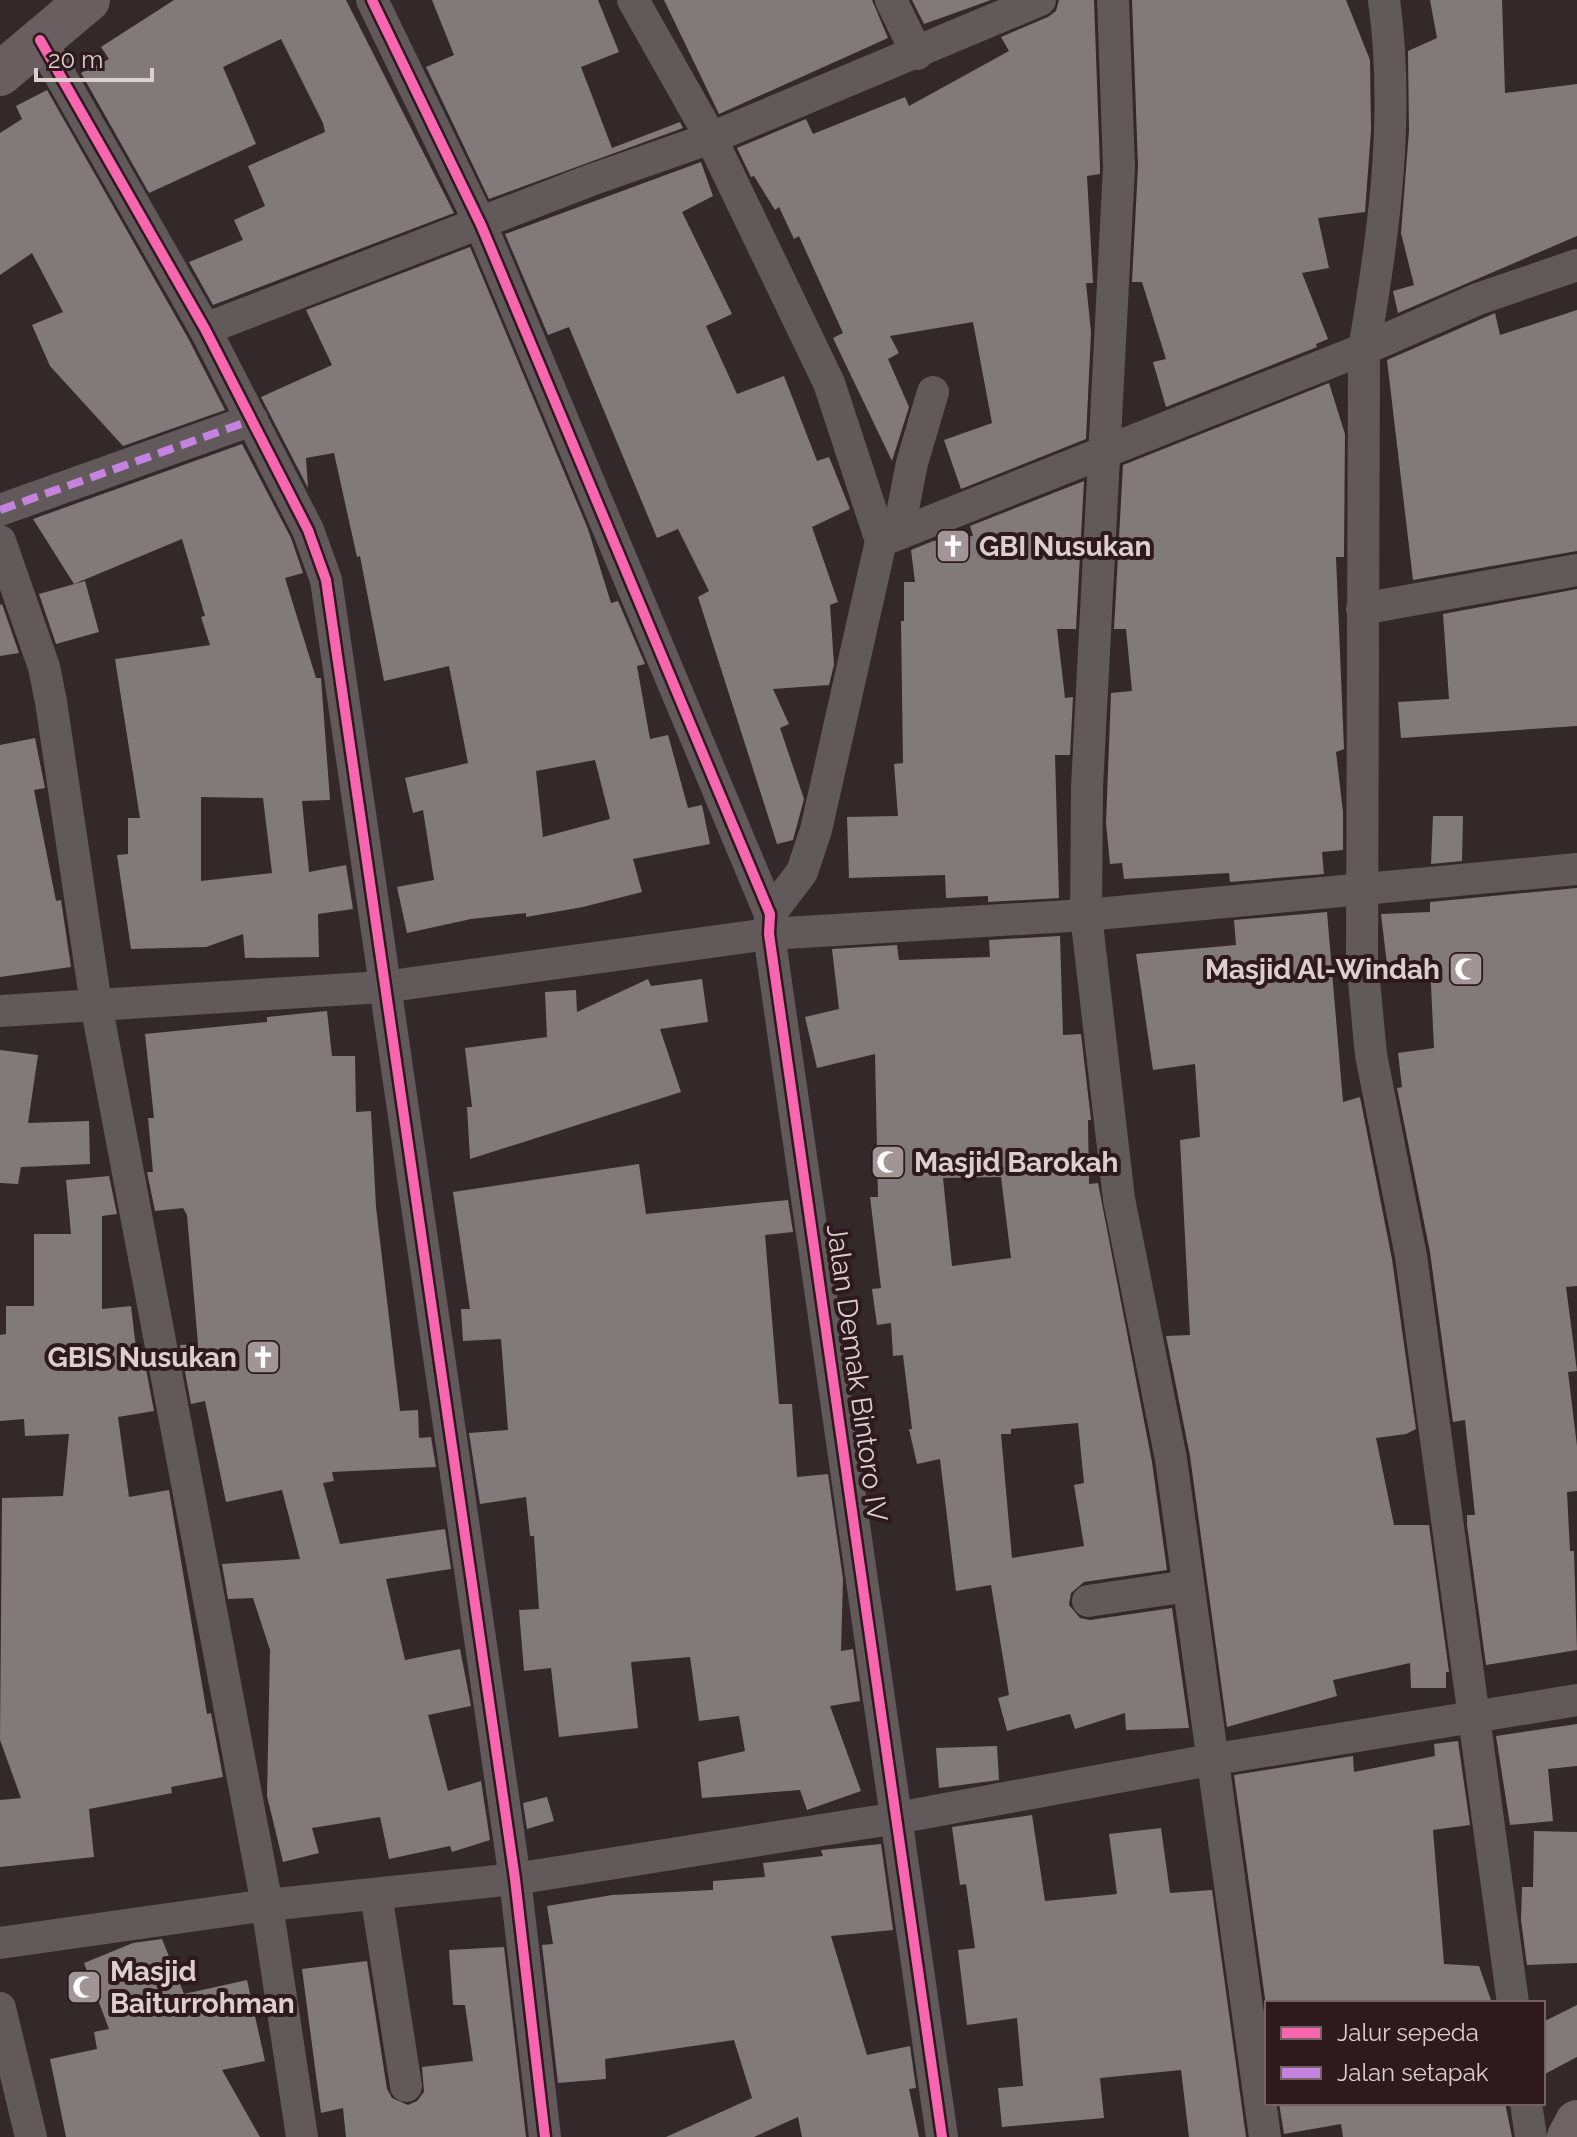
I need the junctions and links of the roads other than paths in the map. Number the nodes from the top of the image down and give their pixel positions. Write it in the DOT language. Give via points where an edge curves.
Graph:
graph roads {
  1 [pos="372,0"];
  2 [pos="633,0"];
  3 [pos="891,0"];
  4 [pos="1040,0"];
  5 [pos="1113,0"];
  6 [pos="1384,0"];
  7 [pos="84,1"];
  8 [pos="40,40"];
  9 [pos="917,54"];
  10 [pos="0,74"];
  11 [pos="711,138"];
  12 [pos="481,225"];
  13 [pos="1577,265"];
  14 [pos="205,329"];
  15 [pos="1364,349"];
  16 [pos="933,392"];
  17 [pos="252,420"];
  18 [pos="1106,452"];
  19 [pos="0,510"];
  20 [pos="890,538"];
  21 [pos="0,541"];
  22 [pos="1577,570"];
  23 [pos="1362,609"];
  24 [pos="1577,869"];
  25 [pos="1363,890"];
  26 [pos="1086,915"];
  27 [pos="770,924"];
  28 [pos="383,987"];
  29 [pos="96,1004"];
  30 [pos="0,1011"];
  31 [pos="1188,1586"];
  32 [pos="1088,1601"];
  33 [pos="1577,1700"];
  34 [pos="1474,1717"];
  35 [pos="1210,1760"];
  36 [pos="897,1818"];
  37 [pos="515,1879"];
  38 [pos="376,1894"];
  39 [pos="267,1905"];
  40 [pos="0,1943"];
  41 [pos="1513,2001"];
  42 [pos="0,2008"];
  43 [pos="406,2086"];
  44 [pos="1526,2105"];
  45 [pos="1577,2122"];
  46 [pos="31,2137"];
  47 [pos="302,2137"];
  48 [pos="545,2137"];
  49 [pos="942,2137"];
  50 [pos="1265,2137"];
  51 [pos="1531,2137"];
  52 [pos="1569,2137"];
  1 -- 12 [label="street, Jalan Demak Bintoro IV"];
  2 -- 11 [label="street"];
  3 -- 9 [label="street"];
  4 -- 9 [label="street"];
  5 -- 18 [label="street" via="1119,167"];
  6 -- 15 [label="street" via="1391,107 1378,267"];
  7 -- 8 [label="highway"];
  8 -- 10 [label="highway"];
  8 -- 14 [label="street"];
  9 -- 11 [label="street"];
  11 -- 12 [label="street"];
  11 -- 20 [label="street" via="829,383"];
  12 -- 14 [label="street"];
  12 -- 27 [label="street, Jalan Demak Bintoro IV"];
  13 -- 15 [label="street" via="1478,299"];
  14 -- 17 [label="street"];
  15 -- 18 [label="street"];
  15 -- 23 [label="street"];
  16 -- 20 [label="street"];
  17 -- 19 [label="street"];
  17 -- 28 [label="street" via="308,530 326,580"];
  18 -- 20 [label="street"];
  18 -- 26 [label="street" via="1087,787"];
  20 -- 27 [label="street" via="816,830 802,872"];
  21 -- 29 [label="street" via="47,678"];
  22 -- 23 [label="street"];
  23 -- 25 [label="street"];
  24 -- 25 [label="street"];
  25 -- 26 [label="street"];
  25 -- 34 [label="street" via="1362,960 1371,1055 1411,1256"];
  26 -- 27 [label="street"];
  26 -- 31 [label="street" via="1119,1199 1171,1459"];
  27 -- 28 [label="street"];
  27 -- 36 [label="street, Jalan Demak Bintoro IV"];
  28 -- 29 [label="street"];
  28 -- 37 [label="street"];
  29 -- 30 [label="street"];
  29 -- 39 [label="street"];
  31 -- 32 [label="street"];
  31 -- 35 [label="street"];
  33 -- 34 [label="street"];
  34 -- 35 [label="street"];
  34 -- 41 [label="street"];
  35 -- 36 [label="street"];
  35 -- 50 [label="street"];
  36 -- 37 [label="street"];
  36 -- 49 [label="street, Jalan Demak Bintoro IV"];
  37 -- 38 [label="street"];
  37 -- 48 [label="street"];
  38 -- 39 [label="street"];
  38 -- 43 [label="street"];
  39 -- 40 [label="street"];
  39 -- 47 [label="street"];
  42 -- 46 [label="street"];
  44 -- 51 [label="street"];
  45 -- 52 [label="street"];
}
